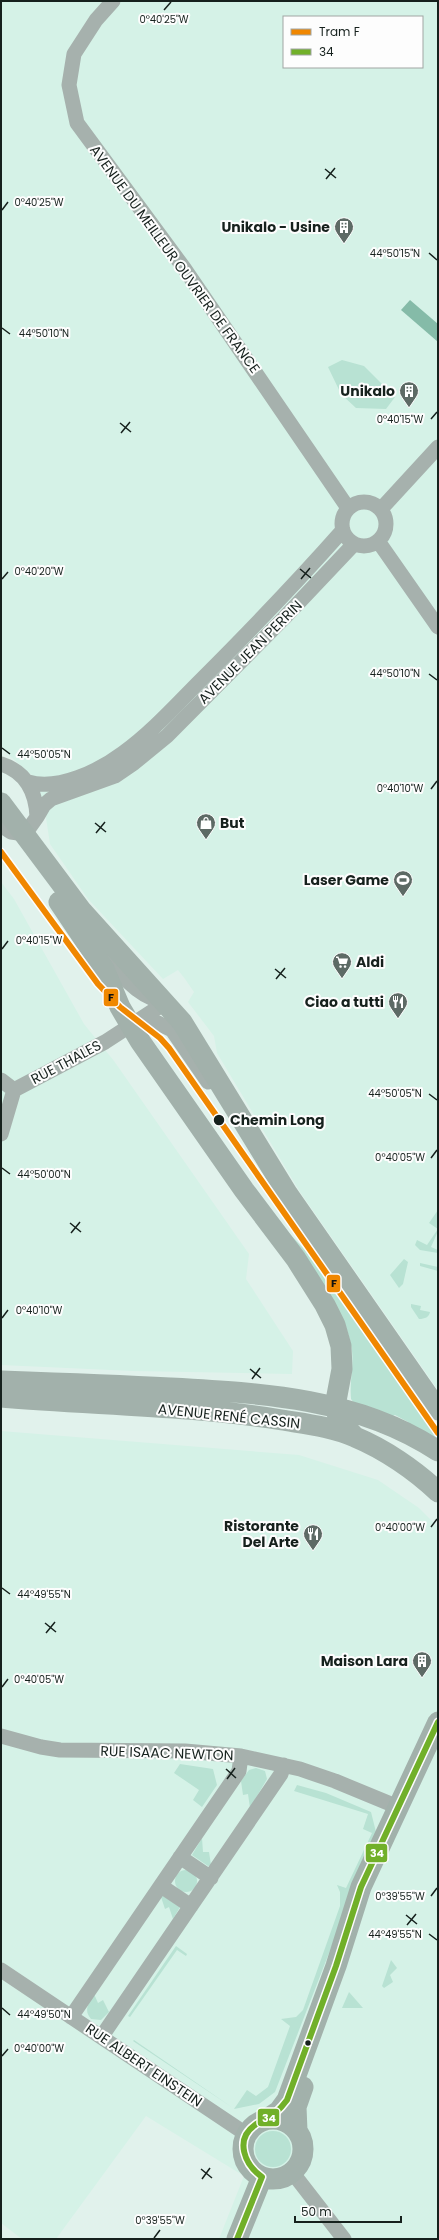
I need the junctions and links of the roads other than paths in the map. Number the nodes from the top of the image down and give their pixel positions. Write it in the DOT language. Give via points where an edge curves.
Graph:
graph roads {
  1 [pos="113,1"];
  2 [pos="438,447"];
  3 [pos="348,508"];
  4 [pos="381,509"];
  5 [pos="343,530"];
  6 [pos="378,541"];
  7 [pos="354,544"];
  8 [pos="438,628"];
  9 [pos="134,754"];
  10 [pos="1,764"];
  11 [pos="28,782"];
  12 [pos="1,803"];
  13 [pos="31,825"];
  14 [pos="2,826"];
  15 [pos="71,918"];
  16 [pos="165,1003"];
  17 [pos="135,1024"];
  18 [pos="1,1080"];
  19 [pos="14,1090"];
  20 [pos="1,1134"];
  21 [pos="259,1145"];
  22 [pos="1,1381"];
  23 [pos="1,1397"];
  24 [pos="335,1406"];
  25 [pos="438,1410"];
  26 [pos="354,1436"];
  27 [pos="379,1448"];
  28 [pos="438,1451"];
  29 [pos="438,1475"];
  30 [pos="438,1492"];
  31 [pos="438,1722"];
  32 [pos="1,1736"];
  33 [pos="438,1755"];
  34 [pos="241,1756"];
  35 [pos="284,1765"];
  36 [pos="398,1807"];
  37 [pos="180,1857"];
  38 [pos="211,1878"];
  39 [pos="161,1886"];
  40 [pos="191,1906"];
  41 [pos="1,1970"];
  42 [pos="71,2017"];
  43 [pos="102,2036"];
  44 [pos="267,2119"];
  45 [pos="297,2131"];
  46 [pos="246,2134"];
  47 [pos="292,2172"];
  48 [pos="262,2177"];
  49 [pos="237,2239"];
  50 [pos="344,2239"];
  1 -- 3 [label="street, AVENUE DU MEILLEUR OUVRIER DE FRANCE" via="96,20 74,54 69,85 77,122 184,268"];
  2 -- 4 [label="street"];
  3 -- 4 [label="street" via="361,502 369,502"];
  3 -- 5 [label="street" via="342,518"];
  4 -- 6 [label="street" via="386,522 383,536"];
  5 -- 7 [label="street" via="345,536"];
  5 -- 9 [label="street, AVENUE JEAN PERRIN" via="273,608 160,721"];
  6 -- 7 [label="street" via="366,546"];
  6 -- 8 [label="street"];
  7 -- 9 [label="street, AVENUE JEAN PERRIN" via="167,736"];
  9 -- 11 [label="street, AVENUE JEAN PERRIN" via="57,783 40,786"];
  9 -- 13 [label="street, AVENUE JEAN PERRIN" via="115,776 51,800 44,805"];
  10 -- 11 [label="street" via="16,771"];
  11 -- 13 [label="street" via="34,794"];
  12 -- 13 [label="street"];
  13 -- 14 [label="street" via="12,832"];
  13 -- 16 [label="street" via="81,910"];
  14 -- 15 [label="street"];
  15 -- 16 [label="street" via="93,939 137,991"];
  15 -- 17 [label="street"];
  16 -- 17 [label="street, RUE THALES"];
  16 -- 21 [label="street" via="194,1039"];
  17 -- 19 [label="street, RUE THALES"];
  17 -- 21 [label="street" via="158,1023 172,1030 228,1109"];
  17 -- 24 [label="street" via="244,1190 296,1259 336,1325 341,1346 342,1369"];
  18 -- 19 [label="street, RUE THALES"];
  19 -- 20 [label="street"];
  21 -- 25 [label="street" via="287,1193"];
  22 -- 24 [label="street, AVENUE RENÉ CASSIN" via="254,1393"];
  23 -- 26 [label="street, AVENUE RENÉ CASSIN" via="235,1414 301,1423"];
  24 -- 26 [label="street" via="339,1420"];
  24 -- 28 [label="street, AVENUE RENÉ CASSIN" via="388,1424"];
  26 -- 27 [label="street, AVENUE RENÉ CASSIN"];
  27 -- 29 [label="street" via="414,1461"];
  27 -- 30 [label="street, AVENUE RENÉ CASSIN"];
  31 -- 36 [label="street"];
  32 -- 34 [label="street, RUE ISAAC NEWTON" via="60,1750 206,1752"];
  33 -- 45 [label="street" via="373,1893 296,2107"];
  34 -- 35 [label="street, RUE ISAAC NEWTON"];
  34 -- 37 [label="street" via="239,1771"];
  35 -- 36 [label="street, RUE ISAAC NEWTON" via="335,1780"];
  35 -- 38 [label="street" via="281,1774"];
  36 -- 44 [label="street" via="361,1887 336,1966 287,2100"];
  37 -- 38 [label="street"];
  37 -- 39 [label="street"];
  38 -- 40 [label="street"];
  39 -- 40 [label="street"];
  39 -- 42 [label="street"];
  40 -- 43 [label="street"];
  41 -- 42 [label="street, RUE ALBERT EINSTEIN"];
  42 -- 43 [label="street, RUE ALBERT EINSTEIN"];
  43 -- 46 [label="street, RUE ALBERT EINSTEIN"];
  44 -- 45 [label="street" via="284,2121"];
  44 -- 46 [label="street" via="255,2124"];
  45 -- 47 [label="street" via="303,2148 298,2165"];
  46 -- 48 [label="street" via="243,2144 246,2164"];
  47 -- 48 [label="street" via="278,2179"];
  47 -- 50 [label="street"];
  48 -- 49 [label="street"];
}
